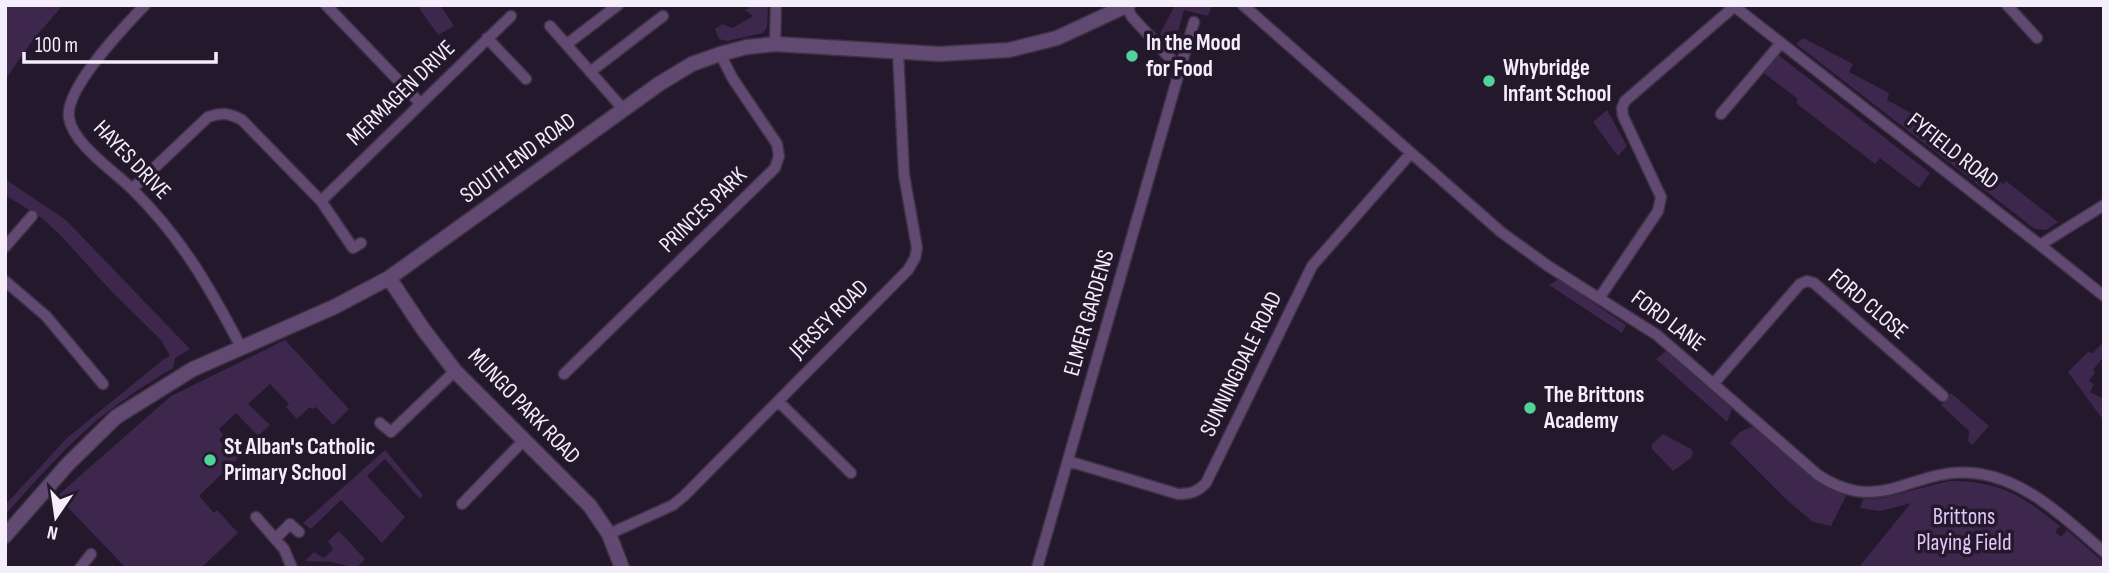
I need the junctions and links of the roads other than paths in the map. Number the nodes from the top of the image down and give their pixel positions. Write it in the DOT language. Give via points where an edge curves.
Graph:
graph roads {
  1 [pos="145,5"];
  2 [pos="326,5"];
  3 [pos="618,5"];
  4 [pos="776,5"];
  5 [pos="1243,5"];
  6 [pos="2007,5"];
  7 [pos="1127,6"];
  8 [pos="1735,6"];
  9 [pos="511,16"];
  10 [pos="663,16"];
  11 [pos="1194,22"];
  12 [pos="550,26"];
  13 [pos="487,38"];
  14 [pos="2038,38"];
  15 [pos="1781,43"];
  16 [pos="567,44"];
  17 [pos="775,44"];
  18 [pos="898,52"];
  19 [pos="720,54"];
  20 [pos="1180,69"];
  21 [pos="590,72"];
  22 [pos="526,79"];
  23 [pos="420,103"];
  24 [pos="624,110"];
  25 [pos="1721,114"];
  26 [pos="1411,153"];
  27 [pos="132,189"];
  28 [pos="321,201"];
  29 [pos="2104,205"];
  30 [pos="32,216"];
  31 [pos="361,243"];
  32 [pos="2040,245"];
  33 [pos="5,247"];
  34 [pos="389,278"];
  35 [pos="5,281"];
  36 [pos="2104,296"];
  37 [pos="1600,297"];
  38 [pos="241,346"];
  39 [pos="455,371"];
  40 [pos="564,374"];
  41 [pos="1714,383"];
  42 [pos="103,384"];
  43 [pos="1943,396"];
  44 [pos="778,401"];
  45 [pos="380,423"];
  46 [pos="524,440"];
  47 [pos="1068,461"];
  48 [pos="851,473"];
  49 [pos="462,504"];
  50 [pos="256,517"];
  51 [pos="299,532"];
  52 [pos="609,534"];
  53 [pos="5,536"];
  54 [pos="275,539"];
  55 [pos="2104,552"];
  56 [pos="91,554"];
  57 [pos="80,568"];
  58 [pos="292,568"];
  59 [pos="622,568"];
  60 [pos="1037,568"];
  1 -- 27 [label="street, HAYES DRIVE" via="78,84 70,101 69,118 77,137"];
  2 -- 23 [label="street"];
  3 -- 16 [label="street"];
  4 -- 17 [label="street"];
  5 -- 26 [label="street, FORD LANE"];
  6 -- 14 [label="street"];
  7 -- 18 [label="street, SOUTH END ROAD" via="1029,47 980,53"];
  7 -- 20 [label="street"];
  8 -- 15 [label="street, FYFIELD ROAD"];
  8 -- 37 [label="street" via="1625,101 1623,116 1661,197 1658,211"];
  9 -- 13 [label="street, MERMAGEN DRIVE"];
  10 -- 21 [label="street"];
  11 -- 20 [label="street, ELMER GARDENS"];
  12 -- 16 [label="street"];
  13 -- 22 [label="street"];
  13 -- 23 [label="street, MERMAGEN DRIVE"];
  15 -- 25 [label="street"];
  15 -- 32 [label="street, FYFIELD ROAD"];
  16 -- 21 [label="street"];
  17 -- 18 [label="street, SOUTH END ROAD"];
  17 -- 19 [label="street, SOUTH END ROAD"];
  18 -- 44 [label="street, JERSEY ROAD" via="904,174 915,258"];
  19 -- 24 [label="street, SOUTH END ROAD" via="692,64"];
  19 -- 40 [label="street, PRINCES PARK" via="777,144 775,167"];
  20 -- 47 [label="street, ELMER GARDENS"];
  21 -- 24 [label="street"];
  23 -- 28 [label="street, MERMAGEN DRIVE"];
  24 -- 34 [label="street, SOUTH END ROAD"];
  26 -- 37 [label="street, FORD LANE" via="1501,232"];
  26 -- 47 [label="street, SUNNINGDALE ROAD" via="1312,266 1199,491 1178,494"];
  27 -- 28 [label="street" via="208,117 231,113"];
  27 -- 38 [label="street, HAYES DRIVE" via="169,228 207,283"];
  28 -- 31 [label="street" via="353,247"];
  29 -- 32 [label="street"];
  30 -- 33 [label="street"];
  32 -- 36 [label="street, FYFIELD ROAD"];
  34 -- 38 [label="street, SOUTH END ROAD"];
  34 -- 39 [label="street, MUNGO PARK ROAD"];
  35 -- 42 [label="street" via="46,316"];
  37 -- 41 [label="street, FORD LANE" via="1657,335"];
  38 -- 53 [label="street, SOUTH END ROAD" via="193,369 116,417"];
  39 -- 45 [label="street" via="391,432"];
  39 -- 46 [label="street, MUNGO PARK ROAD"];
  41 -- 43 [label="street, FORD CLOSE" via="1807,281"];
  41 -- 55 [label="street, FORD LANE" via="1834,485 1865,493 1948,474 1999,478 2033,495"];
  44 -- 48 [label="street"];
  44 -- 52 [label="street, JERSEY ROAD" via="673,505"];
  46 -- 49 [label="street"];
  46 -- 52 [label="street, MUNGO PARK ROAD" via="590,506"];
  47 -- 60 [label="street, ELMER GARDENS"];
  50 -- 54 [label="street"];
  51 -- 54 [label="street" via="290,524"];
  52 -- 59 [label="street, MUNGO PARK ROAD"];
  54 -- 58 [label="street"];
  56 -- 57 [label="street"];
}
